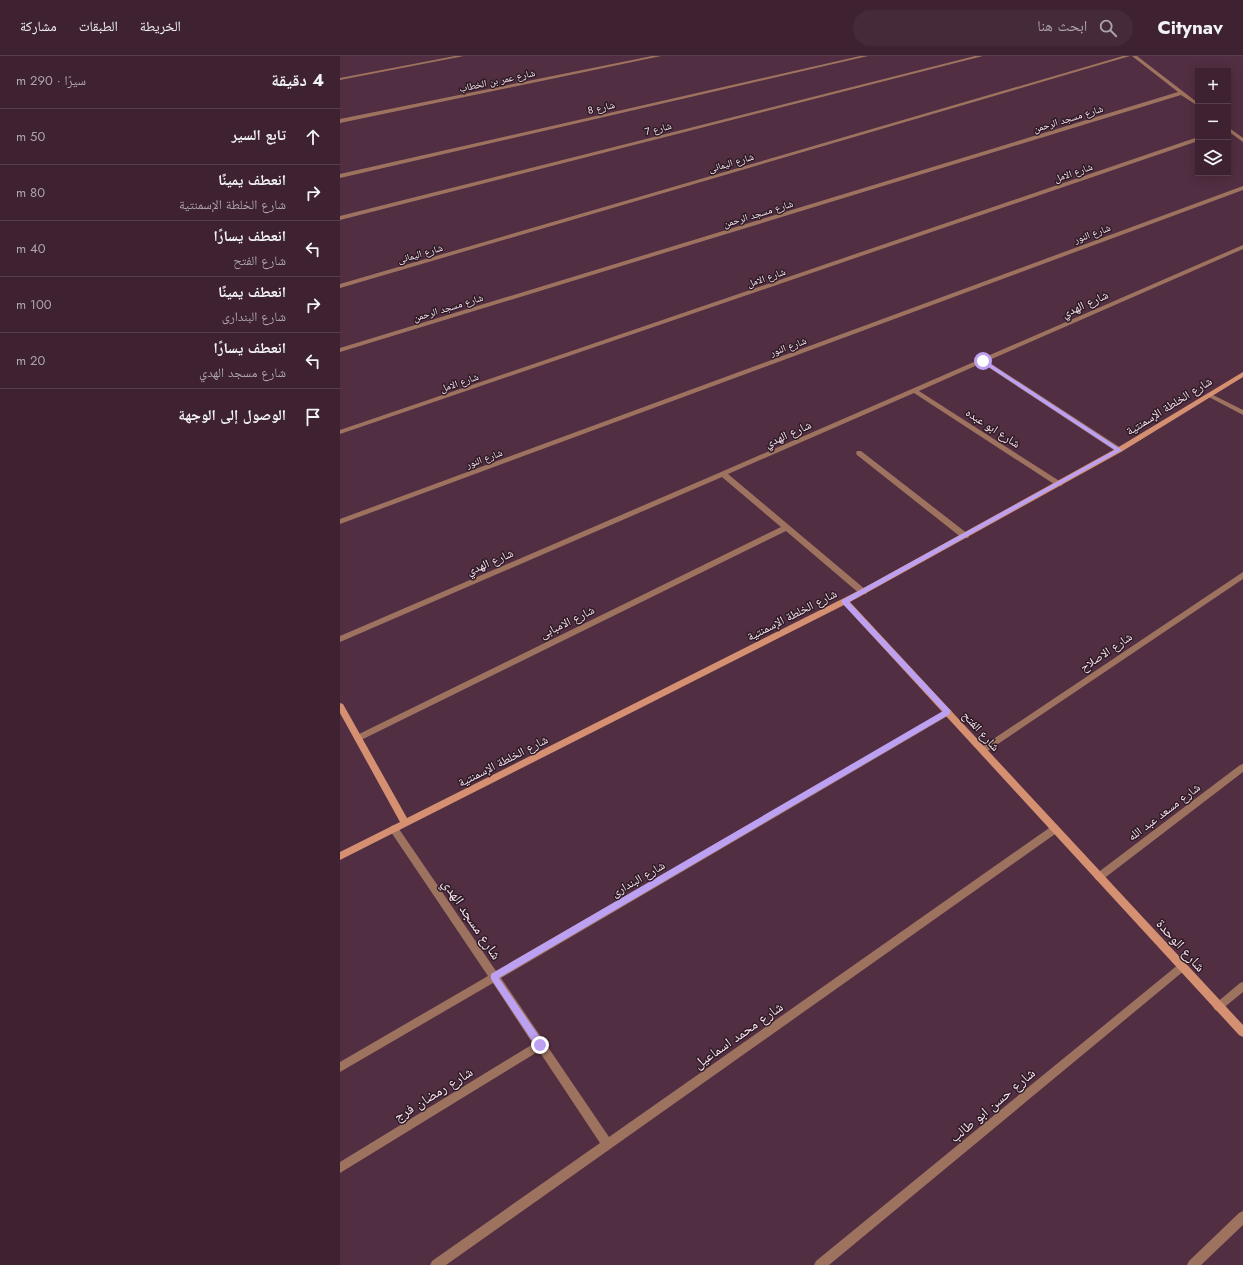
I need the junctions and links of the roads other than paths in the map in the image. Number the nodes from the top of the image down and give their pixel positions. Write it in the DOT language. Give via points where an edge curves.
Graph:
graph roads {
  1 [pos="462,56"];
  2 [pos="658,56"];
  3 [pos="866,56"];
  4 [pos="981,56"];
  5 [pos="1128,56"];
  6 [pos="1134,56"];
  7 [pos="340,79"];
  8 [pos="1181,93"];
  9 [pos="1197,104"];
  10 [pos="340,121"];
  11 [pos="1231,131"];
  12 [pos="1195,140"];
  13 [pos="1243,140"];
  14 [pos="340,176"];
  15 [pos="1243,188"];
  16 [pos="340,218"];
  17 [pos="1243,247"];
  18 [pos="340,286"];
  19 [pos="340,350"];
  20 [pos="983,361"];
  21 [pos="1243,374"];
  22 [pos="915,391"];
  23 [pos="1209,395"];
  24 [pos="1243,413"];
  25 [pos="340,432"];
  26 [pos="1119,450"];
  27 [pos="859,453"];
  28 [pos="723,474"];
  29 [pos="1059,484"];
  30 [pos="340,522"];
  31 [pos="786,527"];
  32 [pos="965,536"];
  33 [pos="1243,575"];
  34 [pos="863,592"];
  35 [pos="845,601"];
  36 [pos="340,639"];
  37 [pos="340,706"];
  38 [pos="948,712"];
  39 [pos="358,738"];
  40 [pos="983,750"];
  41 [pos="1243,767"];
  42 [pos="405,823"];
  43 [pos="394,829"];
  44 [pos="1055,829"];
  45 [pos="340,856"];
  46 [pos="1099,877"];
  47 [pos="1182,966"];
  48 [pos="494,977"];
  49 [pos="1243,986"];
  50 [pos="1218,1007"];
  51 [pos="1243,1032"];
  52 [pos="540,1045"];
  53 [pos="340,1068"];
  54 [pos="607,1144"];
  55 [pos="340,1168"];
  56 [pos="1243,1216"];
  57 [pos="436,1265"];
  58 [pos="820,1265"];
  59 [pos="1193,1265"];
  1 -- 7 [label="street"];
  2 -- 10 [label="street, شارع عمر بن الخطاب"];
  3 -- 14 [label="street, شارع 8"];
  4 -- 16 [label="street, شارع 7"];
  5 -- 18 [label="street, شارع اليمانى"];
  6 -- 8 [label="street"];
  8 -- 9 [label="street"];
  8 -- 19 [label="street, شارع مسجد الرحمن"];
  11 -- 13 [label="street"];
  12 -- 25 [label="street, شارع الامل"];
  15 -- 30 [label="street, شارع النور"];
  17 -- 20 [label="street, شارع الهدي"];
  20 -- 22 [label="street, شارع الهدي"];
  20 -- 26 [label="street"];
  21 -- 23 [label="street, شارع الخلطة الإسمنتية"];
  22 -- 28 [label="street, شارع الهدي"];
  22 -- 29 [label="street, شارع ابو عبده"];
  23 -- 24 [label="street"];
  23 -- 26 [label="street, شارع الخلطة الإسمنتية"];
  26 -- 29 [label="street, شارع الخلطة الإسمنتية"];
  27 -- 32 [label="street"];
  28 -- 31 [label="street"];
  28 -- 36 [label="street, شارع الهدي"];
  29 -- 32 [label="street, شارع الخلطة الإسمنتية"];
  31 -- 34 [label="street"];
  31 -- 39 [label="street, شارع الامبابى"];
  32 -- 34 [label="street, شارع الخلطة الإسمنتية"];
  33 -- 40 [label="street, شارع الاصلاح"];
  34 -- 35 [label="street, شارع الخلطة الإسمنتية"];
  35 -- 38 [label="street, شارع الفتح"];
  35 -- 42 [label="street, شارع الخلطة الإسمنتية"];
  37 -- 39 [label="street"];
  38 -- 40 [label="street, شارع الفتح"];
  38 -- 48 [label="street, شارع البندارى"];
  39 -- 42 [label="street"];
  40 -- 44 [label="street, شارع الفتح"];
  41 -- 46 [label="street, شارع مسعد عبد الله"];
  42 -- 43 [label="street, شارع الخلطة الإسمنتية"];
  43 -- 45 [label="street, شارع الخلطة الإسمنتية"];
  43 -- 48 [label="street, شارع مسجد الهدي"];
  44 -- 46 [label="street, شارع الفتح"];
  44 -- 54 [label="street, شارع محمد اسماعيل"];
  46 -- 47 [label="street, شارع الوحدة"];
  47 -- 50 [label="street, شارع الوحدة"];
  47 -- 58 [label="street, شارع حسن ابو طالب"];
  48 -- 52 [label="street, شارع مسجد الهدي"];
  48 -- 53 [label="street, شارع البندارى"];
  49 -- 50 [label="street"];
  50 -- 51 [label="street, شارع الوحدة"];
  52 -- 54 [label="street, شارع مسجد الهدي"];
  52 -- 55 [label="street, شارع رمضان فرج"];
  54 -- 57 [label="street, شارع محمد اسماعيل"];
  56 -- 59 [label="street"];
}
